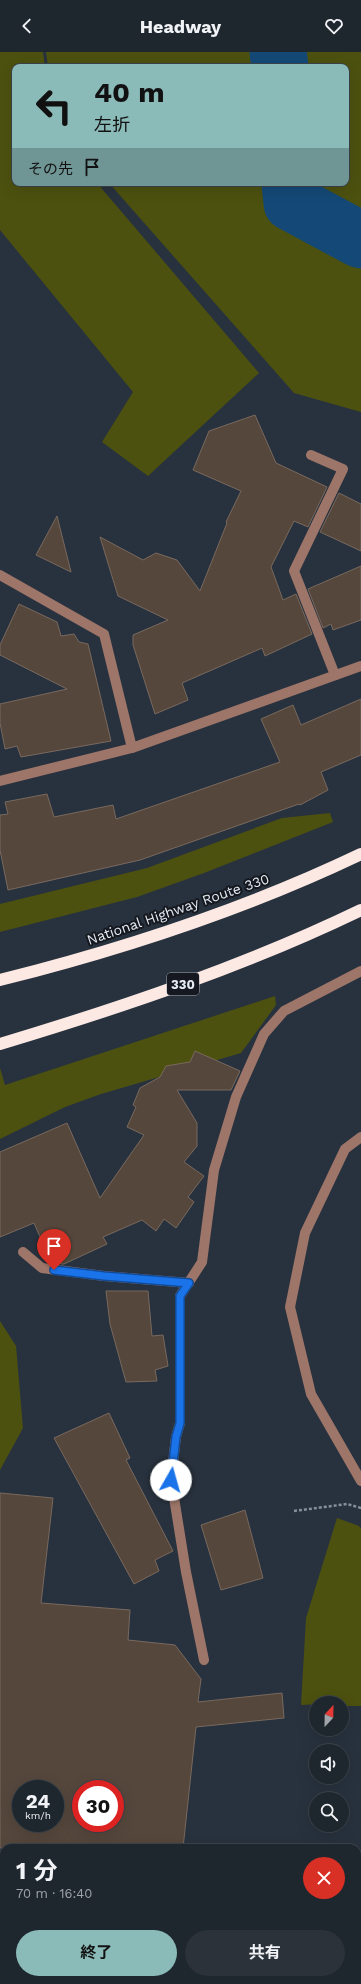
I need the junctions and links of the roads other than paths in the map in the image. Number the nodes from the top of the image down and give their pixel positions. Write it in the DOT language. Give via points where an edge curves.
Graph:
graph roads {
  1 [pos="311,455"];
  2 [pos="0,575"];
  3 [pos="361,666"];
  4 [pos="335,675"];
  5 [pos="132,748"];
  6 [pos="0,781"];
  7 [pos="361,854"];
  8 [pos="361,910"];
  9 [pos="361,971"];
  10 [pos="0,980"];
  11 [pos="0,1044"];
  12 [pos="361,1137"];
  13 [pos="23,1252"];
  14 [pos="189,1283"];
  15 [pos="361,1481"];
  16 [pos="204,1660"];
  1 -- 4 [label="street" via="343,469 294,571"];
  2 -- 5 [label="street" via="104,634"];
  3 -- 4 [label="street"];
  4 -- 5 [label="street"];
  5 -- 6 [label="street"];
  7 -- 10 [label="highway, National Highway Route 330" via="226,912 96,954"];
  8 -- 11 [label="highway, 330" via="276,948 189,982 103,1013"];
  9 -- 14 [label="street" via="284,1011 264,1034 236,1097 214,1170 202,1262"];
  12 -- 15 [label="street" via="345,1149 305,1233 290,1307 311,1394"];
  13 -- 14 [label="street" via="42,1268"];
  14 -- 16 [label="street" via="180,1296 180,1423 171,1480"];
}
